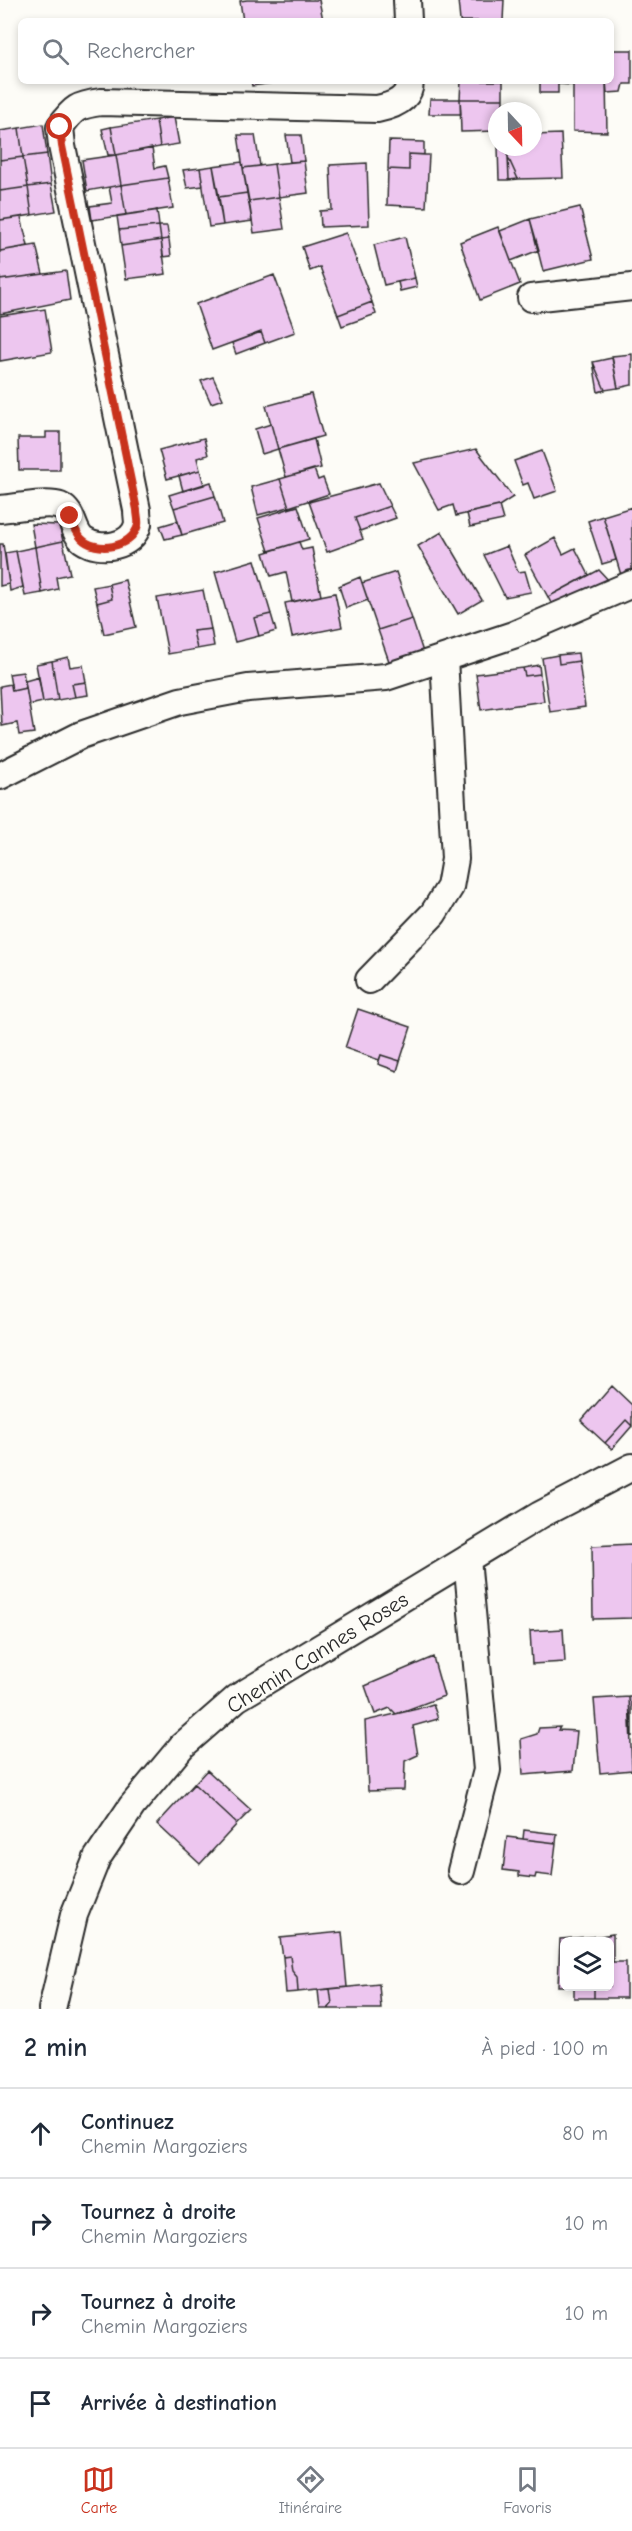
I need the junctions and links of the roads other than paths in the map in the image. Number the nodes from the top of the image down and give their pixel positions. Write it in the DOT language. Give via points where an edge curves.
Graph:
graph roads {
  1 [pos="407,0"];
  2 [pos="408,18"];
  3 [pos="410,84"];
  4 [pos="632,287"];
  5 [pos="531,298"];
  6 [pos="0,510"];
  7 [pos="632,584"];
  8 [pos="444,658"];
  9 [pos="0,776"];
  10 [pos="369,980"];
  11 [pos="632,1467"];
  12 [pos="467,1559"];
  13 [pos="461,1871"];
  14 [pos="52,2009"];
  1 -- 2 [label="street"];
  3 -- 6 [label="street" via="404,98 377,109 101,102 71,111 60,127 62,146 138,526 128,539 114,547 97,546 83,540 61,506"];
  4 -- 5 [label="street"];
  7 -- 8 [label="street" via="513,635"];
  8 -- 9 [label="street" via="386,677 248,688 180,701 81,735"];
  8 -- 10 [label="street" via="455,859 450,887 433,914"];
  11 -- 12 [label="street, Chemin Cannes Roses"];
  12 -- 13 [label="street" via="487,1770"];
  12 -- 14 [label="street, Chemin Cannes Roses" via="237,1698 182,1746 132,1806 98,1858 74,1915"];
}
